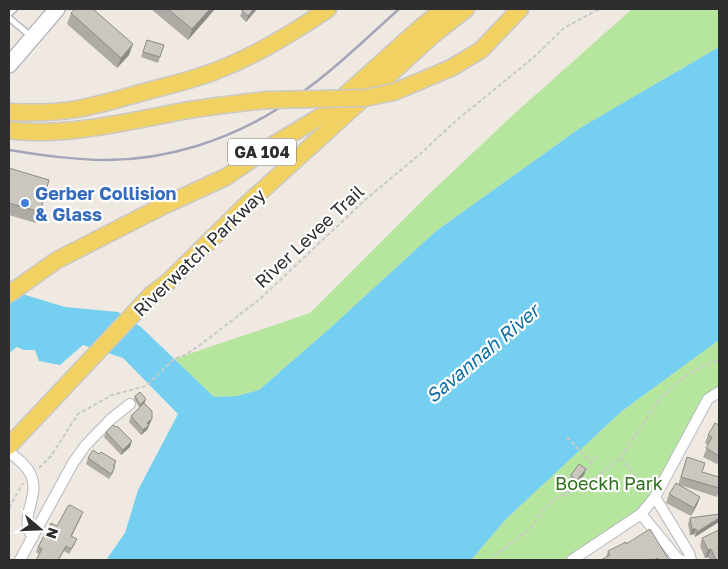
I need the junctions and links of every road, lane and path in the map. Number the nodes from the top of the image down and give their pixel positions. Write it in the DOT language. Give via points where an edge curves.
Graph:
graph roads {
  1 [pos="14,9"];
  2 [pos="328,9"];
  3 [pos="444,9"];
  4 [pos="466,9"];
  5 [pos="520,9"];
  6 [pos="599,9"];
  7 [pos="54,10"];
  8 [pos="9,16"];
  9 [pos="32,38"];
  10 [pos="9,65"];
  11 [pos="9,112"];
  12 [pos="9,130"];
  13 [pos="9,294"];
  14 [pos="719,360"];
  15 [pos="719,392"];
  16 [pos="130,404"];
  17 [pos="567,437"];
  18 [pos="9,446"];
  19 [pos="9,452"];
  20 [pos="597,455"];
  21 [pos="620,457"];
  22 [pos="592,462"];
  23 [pos="35,471"];
  24 [pos="580,475"];
  25 [pos="27,478"];
  26 [pos="574,482"];
  27 [pos="580,487"];
  28 [pos="655,497"];
  29 [pos="9,508"];
  30 [pos="641,514"];
  31 [pos="33,537"];
  32 [pos="20,560"];
  33 [pos="489,560"];
  34 [pos="572,560"];
  35 [pos="680,560"];
  36 [pos="691,560"];
  1 -- 8 [label="lane"];
  2 -- 11 [label="main road" via="254,54 184,82 77,109"];
  3 -- 13 [label="main road, Riverwatch Parkway / GA 104" via="323,115 226,177 57,260"];
  4 -- 18 [label="main road, Riverwatch Parkway / GA 104" via="433,35 152,294"];
  5 -- 12 [label="main road, bridge" via="481,50 451,68 394,92 365,98 267,100 88,128"];
  6 -- 23 [label="path, River Levee Trail" via="564,28 365,200 260,299 200,345 174,359 146,386 112,395 78,414 50,456"];
  7 -- 9 [label="main road"];
  8 -- 9 [label="lane"];
  9 -- 10 [label="main road"];
  14 -- 21 [label="path" via="698,367 666,392"];
  15 -- 28 [label="street" via="708,399"];
  16 -- 31 [label="street" via="85,446"];
  17 -- 22 [label="path"];
  19 -- 31 [label="street" via="33,479 27,525"];
  20 -- 22 [label="path"];
  21 -- 27 [label="path" via="591,482"];
  21 -- 28 [label="path"];
  22 -- 24 [label="path"];
  25 -- 29 [label="path"];
  26 -- 27 [label="path"];
  27 -- 33 [label="path" via="555,499 531,528"];
  28 -- 30 [label="street"];
  28 -- 36 [label="street"];
  30 -- 34 [label="street"];
  30 -- 35 [label="street"];
  31 -- 32 [label="street"];
}
